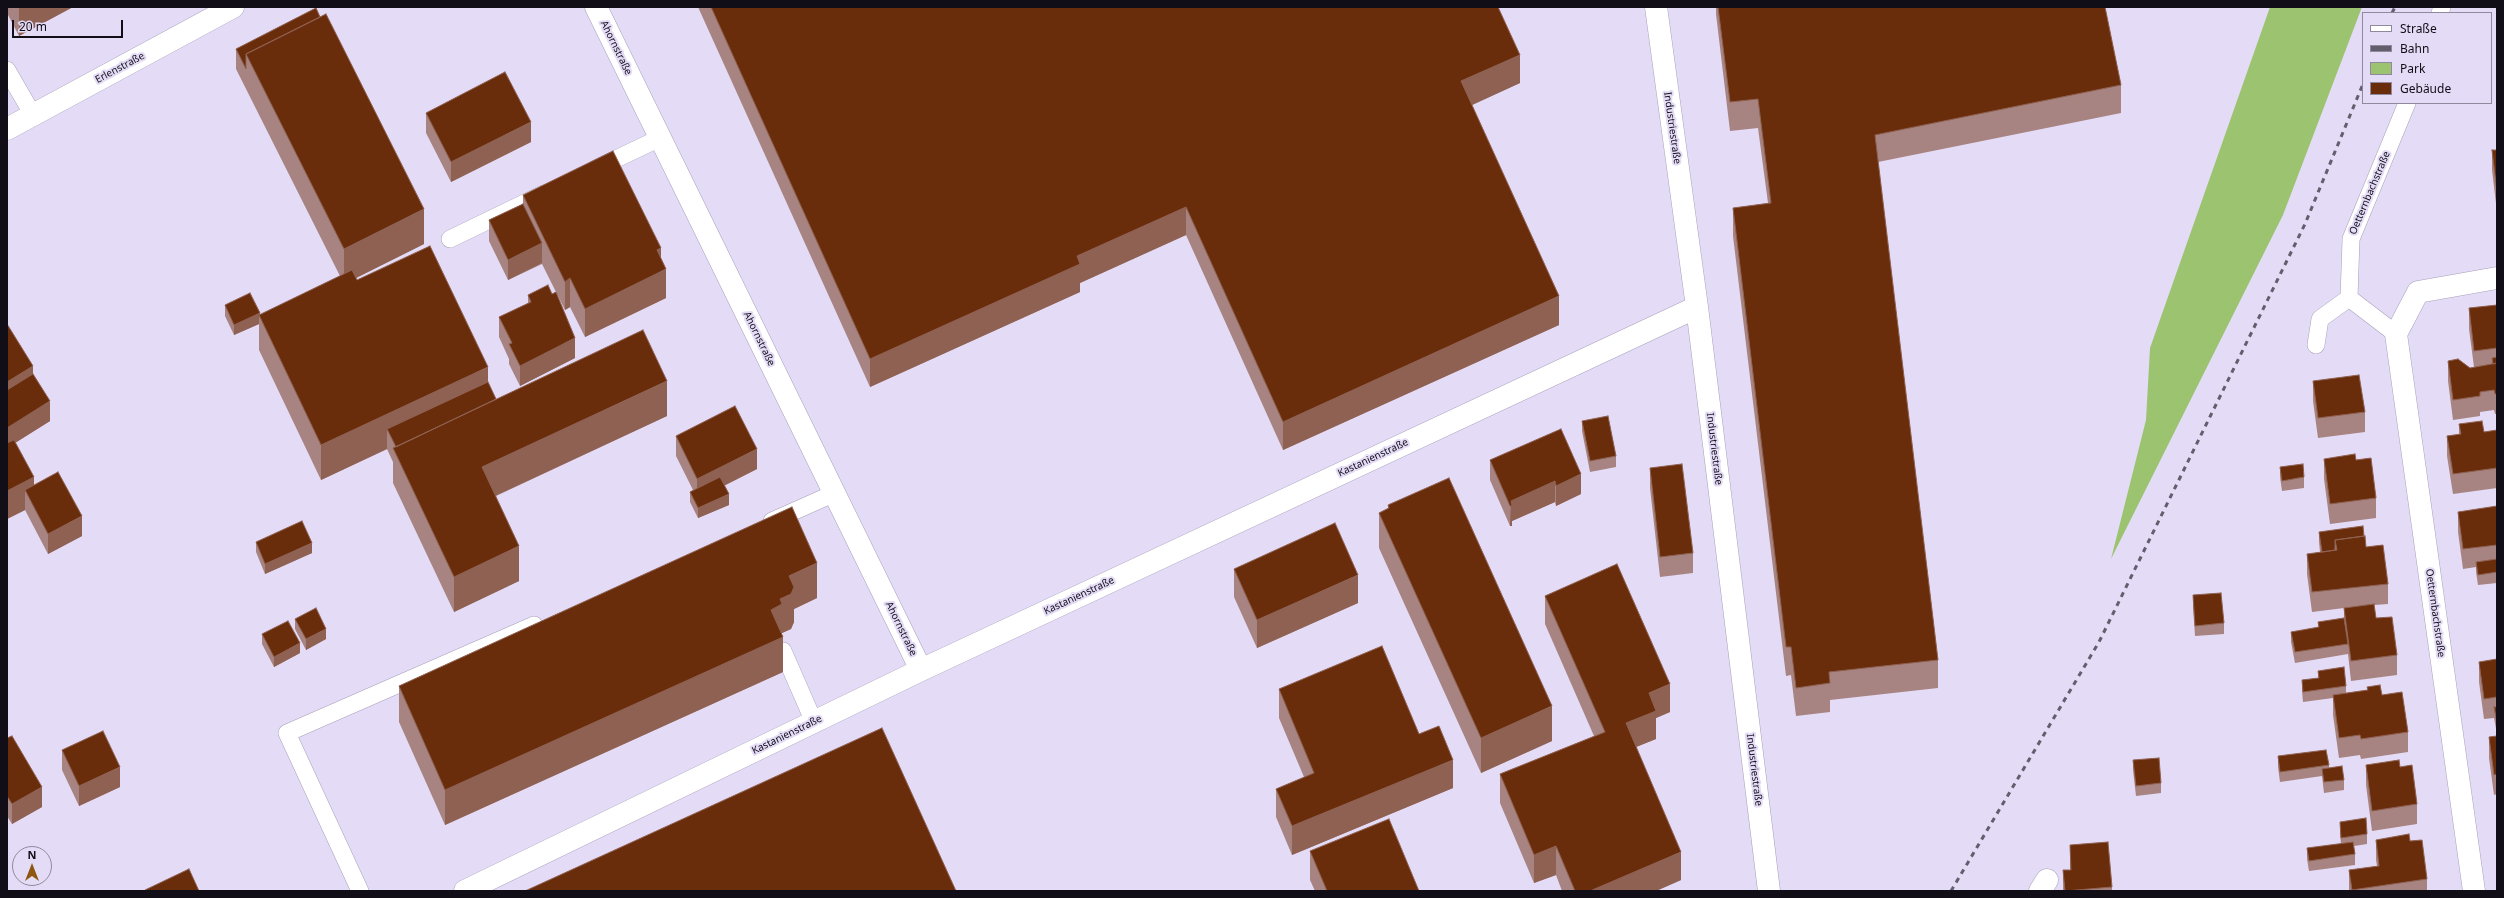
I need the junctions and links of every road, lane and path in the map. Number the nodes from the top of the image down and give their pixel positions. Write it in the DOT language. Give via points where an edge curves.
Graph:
graph roads {
  1 [pos="233,7"];
  2 [pos="596,7"];
  3 [pos="1656,7"];
  4 [pos="7,70"];
  5 [pos="2407,104"];
  6 [pos="33,115"];
  7 [pos="7,130"];
  8 [pos="660,138"];
  9 [pos="583,175"];
  10 [pos="555,188"];
  11 [pos="450,239"];
  12 [pos="2497,278"];
  13 [pos="2349,298"];
  14 [pos="1697,307"];
  15 [pos="2396,334"];
  16 [pos="2316,345"];
  17 [pos="834,493"];
  18 [pos="754,529"];
  19 [pos="550,618"];
  20 [pos="783,651"];
  21 [pos="921,670"];
  22 [pos="814,722"];
  23 [pos="360,891"];
  24 [pos="465,891"];
  25 [pos="1770,891"];
  26 [pos="2474,891"];
  1 -- 6 [label="street, Erlenstraße"];
  2 -- 8 [label="street, Ahornstraße"];
  3 -- 14 [label="street, Industriestraße"];
  4 -- 6 [label="lane"];
  5 -- 13 [label="lane, Oetternbachstraße" via="2351,239"];
  6 -- 7 [label="street, Erlenstraße"];
  8 -- 9 [label="lane"];
  8 -- 17 [label="street, Ahornstraße"];
  10 -- 11 [label="lane"];
  12 -- 15 [label="street" via="2418,292"];
  13 -- 15 [label="lane"];
  13 -- 16 [label="lane" via="2320,319"];
  14 -- 21 [label="street, Kastanienstraße"];
  14 -- 25 [label="street, Industriestraße"];
  15 -- 26 [label="street, Oetternbachstraße"];
  17 -- 18 [label="lane"];
  17 -- 21 [label="street, Ahornstraße"];
  19 -- 23 [label="lane" via="287,733"];
  20 -- 22 [label="lane"];
  21 -- 22 [label="street, Kastanienstraße"];
  22 -- 24 [label="street, Kastanienstraße"];
}
